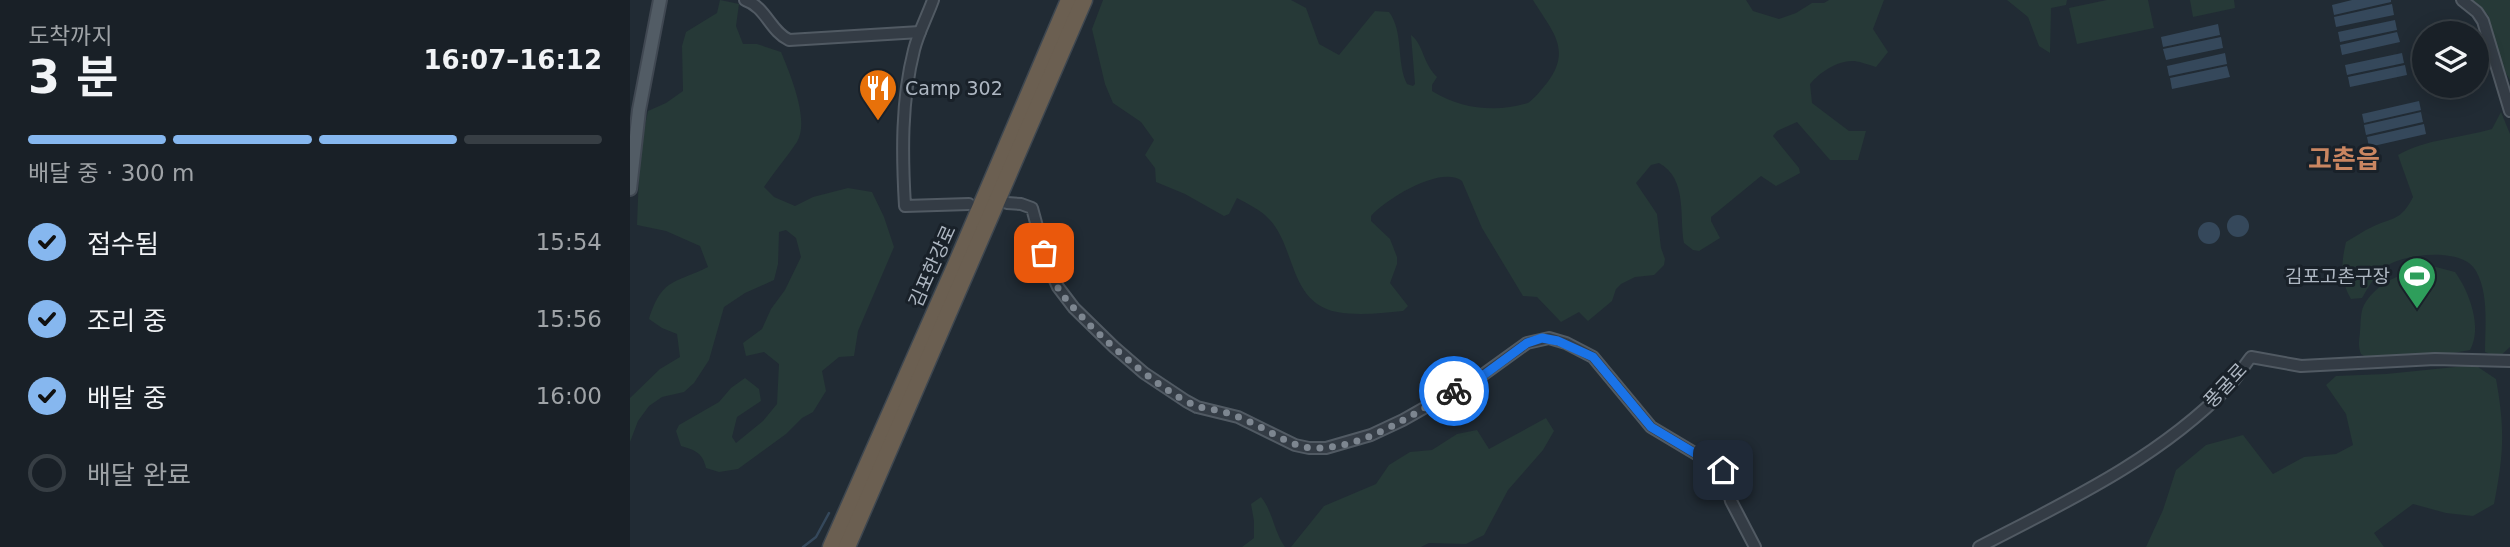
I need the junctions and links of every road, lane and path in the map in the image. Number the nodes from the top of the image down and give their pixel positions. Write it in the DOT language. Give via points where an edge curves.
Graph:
graph roads {
  1 [pos="745,0"];
  2 [pos="933,0"];
  3 [pos="1069,0"];
  4 [pos="1084,0"];
  5 [pos="2462,0"];
  6 [pos="661,4"];
  7 [pos="920,32"];
  8 [pos="2499,75"];
  9 [pos="2510,87"];
  10 [pos="2510,111"];
  11 [pos="630,189"];
  12 [pos="1007,203"];
  13 [pos="969,204"];
  14 [pos="2510,360"];
  15 [pos="831,547"];
  16 [pos="847,547"];
  17 [pos="1755,547"];
  18 [pos="1979,547"];
  1 -- 7 [label="street" via="755,4 789,40"];
  2 -- 7 [label="street"];
  3 -- 15 [label="highway, 김포한강로"];
  4 -- 16 [label="highway, 김포한강로"];
  5 -- 8 [label="street" via="2483,21"];
  6 -- 11 [label="main road" via="639,110"];
  7 -- 13 [label="street" via="911,63 904,128 905,206"];
  8 -- 9 [label="street"];
  8 -- 10 [label="street"];
  12 -- 17 [label="street" via="1027,205 1035,213 1053,277 1074,308 1144,373 1193,405 1226,413 1302,447 1326,448 1404,420 1485,374 1527,343 1542,338 1558,341 1593,357 1651,427 1723,470 1731,501"];
  14 -- 18 [label="street, 풍굴로" via="2301,366 2251,357 2227,388 2157,447"];
}
